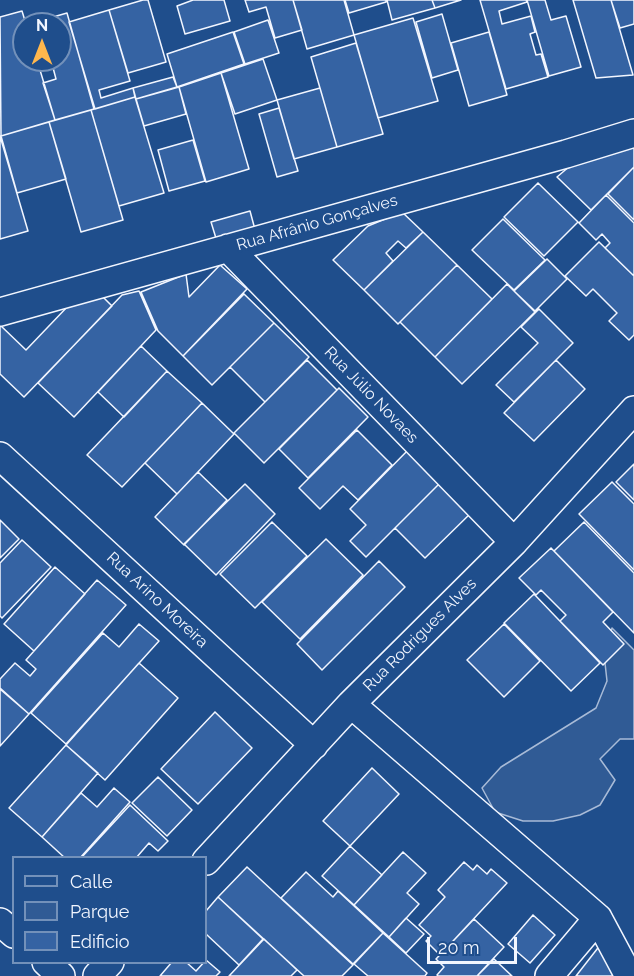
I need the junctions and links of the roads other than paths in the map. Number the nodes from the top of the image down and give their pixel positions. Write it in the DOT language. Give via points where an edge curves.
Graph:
graph roads {
  1 [pos="634,133"];
  2 [pos="228,248"];
  3 [pos="0,312"];
  4 [pos="634,410"];
  5 [pos="0,456"];
  6 [pos="514,542"];
  7 [pos="351,704"];
  8 [pos="314,745"];
  9 [pos="207,860"];
  10 [pos="598,918"];
  11 [pos="0,921"];
  12 [pos="12,931"];
  13 [pos="47,964"];
  14 [pos="109,964"];
  15 [pos="61,976"];
  16 [pos="97,976"];
  17 [pos="549,976"];
  18 [pos="629,976"];
  1 -- 2 [label="street, Rua Afrânio Gonçalves"];
  2 -- 3 [label="street, Rua Afrânio Gonçalves"];
  2 -- 6 [label="street, Rua Júlio Novaes"];
  4 -- 6 [label="street, Rua Rodrigues Alves"];
  5 -- 8 [label="street, Rua Arino Moreira"];
  6 -- 7 [label="street, Rua Rodrigues Alves"];
  7 -- 8 [label="street, Rua Rodrigues Alves"];
  7 -- 10 [label="street"];
  8 -- 9 [label="street, Rua Rodrigues Alves"];
  10 -- 17 [label="street"];
  10 -- 18 [label="street"];
  11 -- 12 [label="street"];
  13 -- 15 [label="street"];
  14 -- 16 [label="street"];
}
